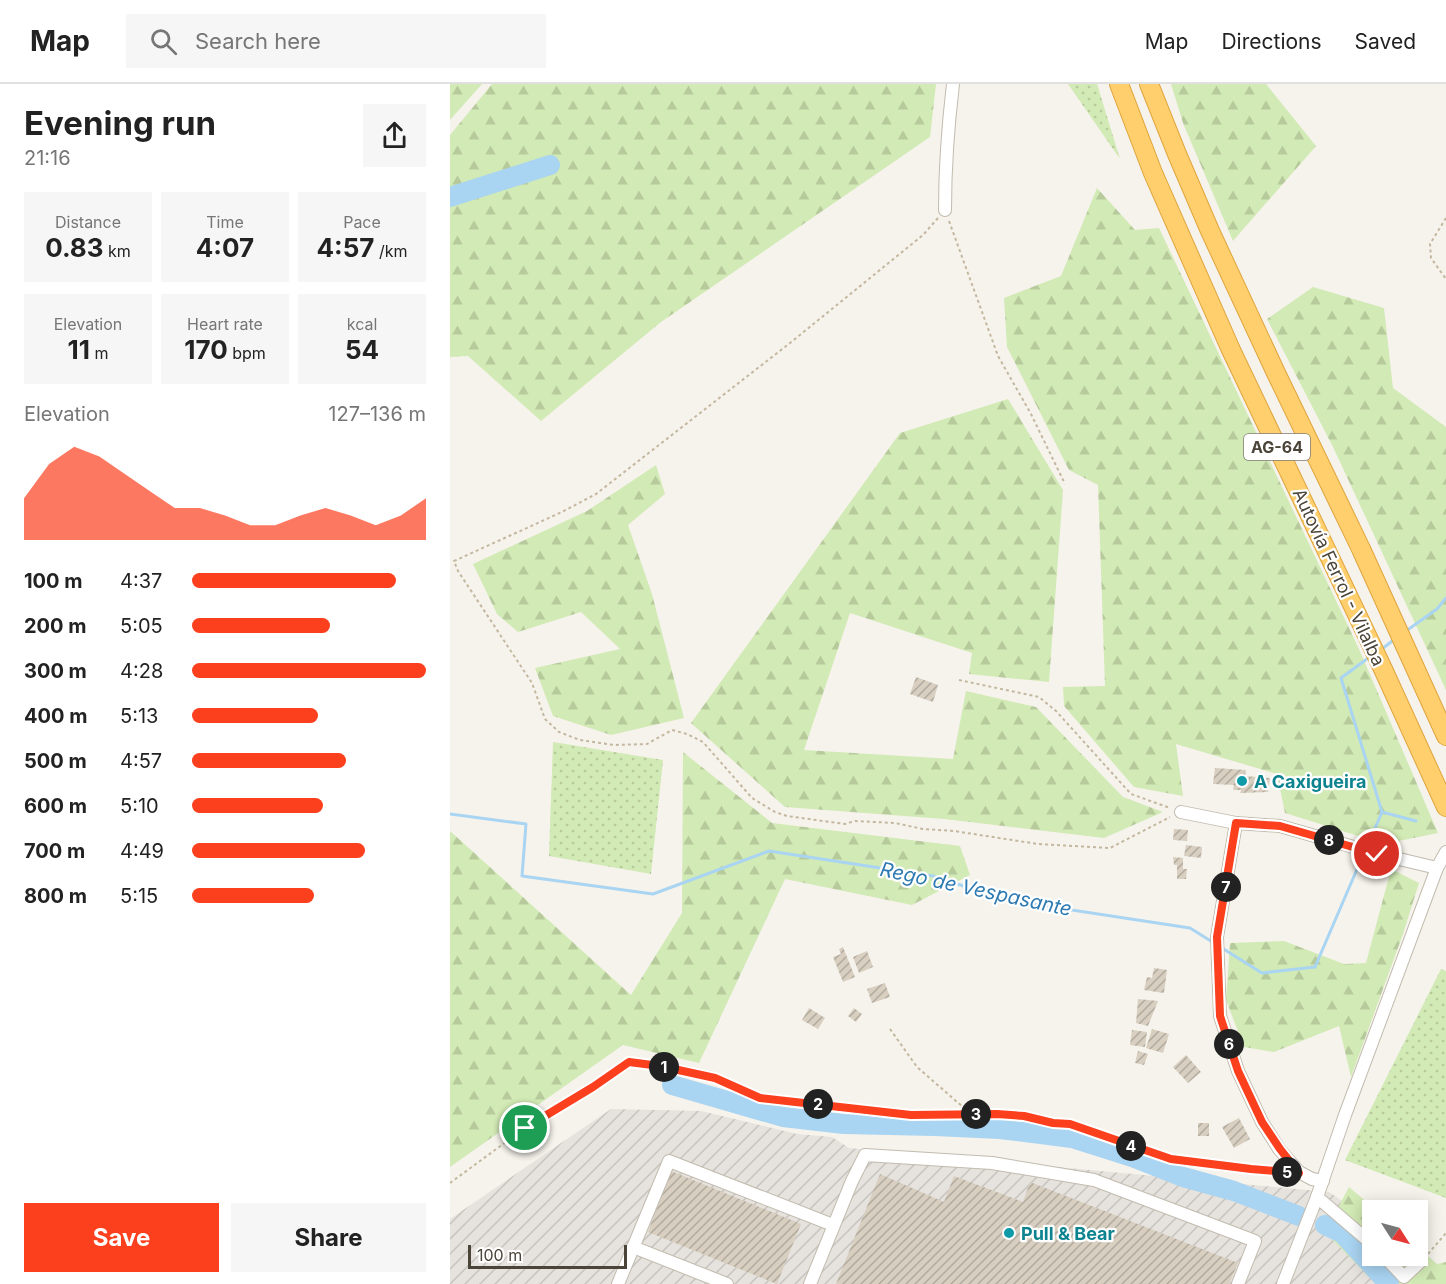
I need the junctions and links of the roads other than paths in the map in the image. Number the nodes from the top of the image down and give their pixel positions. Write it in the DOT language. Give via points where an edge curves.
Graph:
graph roads {
  1 [pos="953,84"];
  2 [pos="1119,84"];
  3 [pos="1149,84"];
  4 [pos="945,210"];
  5 [pos="1446,736"];
  6 [pos="1446,807"];
  7 [pos="1181,812"];
  8 [pos="1236,823"];
  9 [pos="1446,852"];
  10 [pos="1437,868"];
  11 [pos="1323,1181"];
  12 [pos="1317,1197"];
  13 [pos="833,1226"];
  14 [pos="1362,1235"];
  15 [pos="633,1247"];
  16 [pos="1394,1266"];
  17 [pos="1416,1266"];
  18 [pos="618,1284"];
  19 [pos="727,1284"];
  20 [pos="810,1284"];
  21 [pos="1238,1284"];
  22 [pos="1283,1284"];
  1 -- 4 [label="street"];
  2 -- 6 [label="highway, Autovía Ferrol - Vilalba / AG-64" via="1231,350"];
  3 -- 5 [label="highway, Autovía Ferrol - Vilalba / AG-64" via="1215,242"];
  7 -- 8 [label="street"];
  8 -- 10 [label="street" via="1280,826"];
  8 -- 11 [label="street" via="1217,937 1220,1016 1238,1071 1262,1122 1299,1173"];
  9 -- 10 [label="street"];
  10 -- 11 [label="street"];
  11 -- 12 [label="street"];
  12 -- 14 [label="street"];
  12 -- 22 [label="street"];
  13 -- 15 [label="street" via="669,1161"];
  13 -- 20 [label="street"];
  13 -- 21 [label="street" via="865,1155 992,1163 1094,1180 1255,1240"];
  15 -- 18 [label="street"];
  15 -- 19 [label="street"];
  16 -- 17 [label="street" via="1404,1277"];
}
